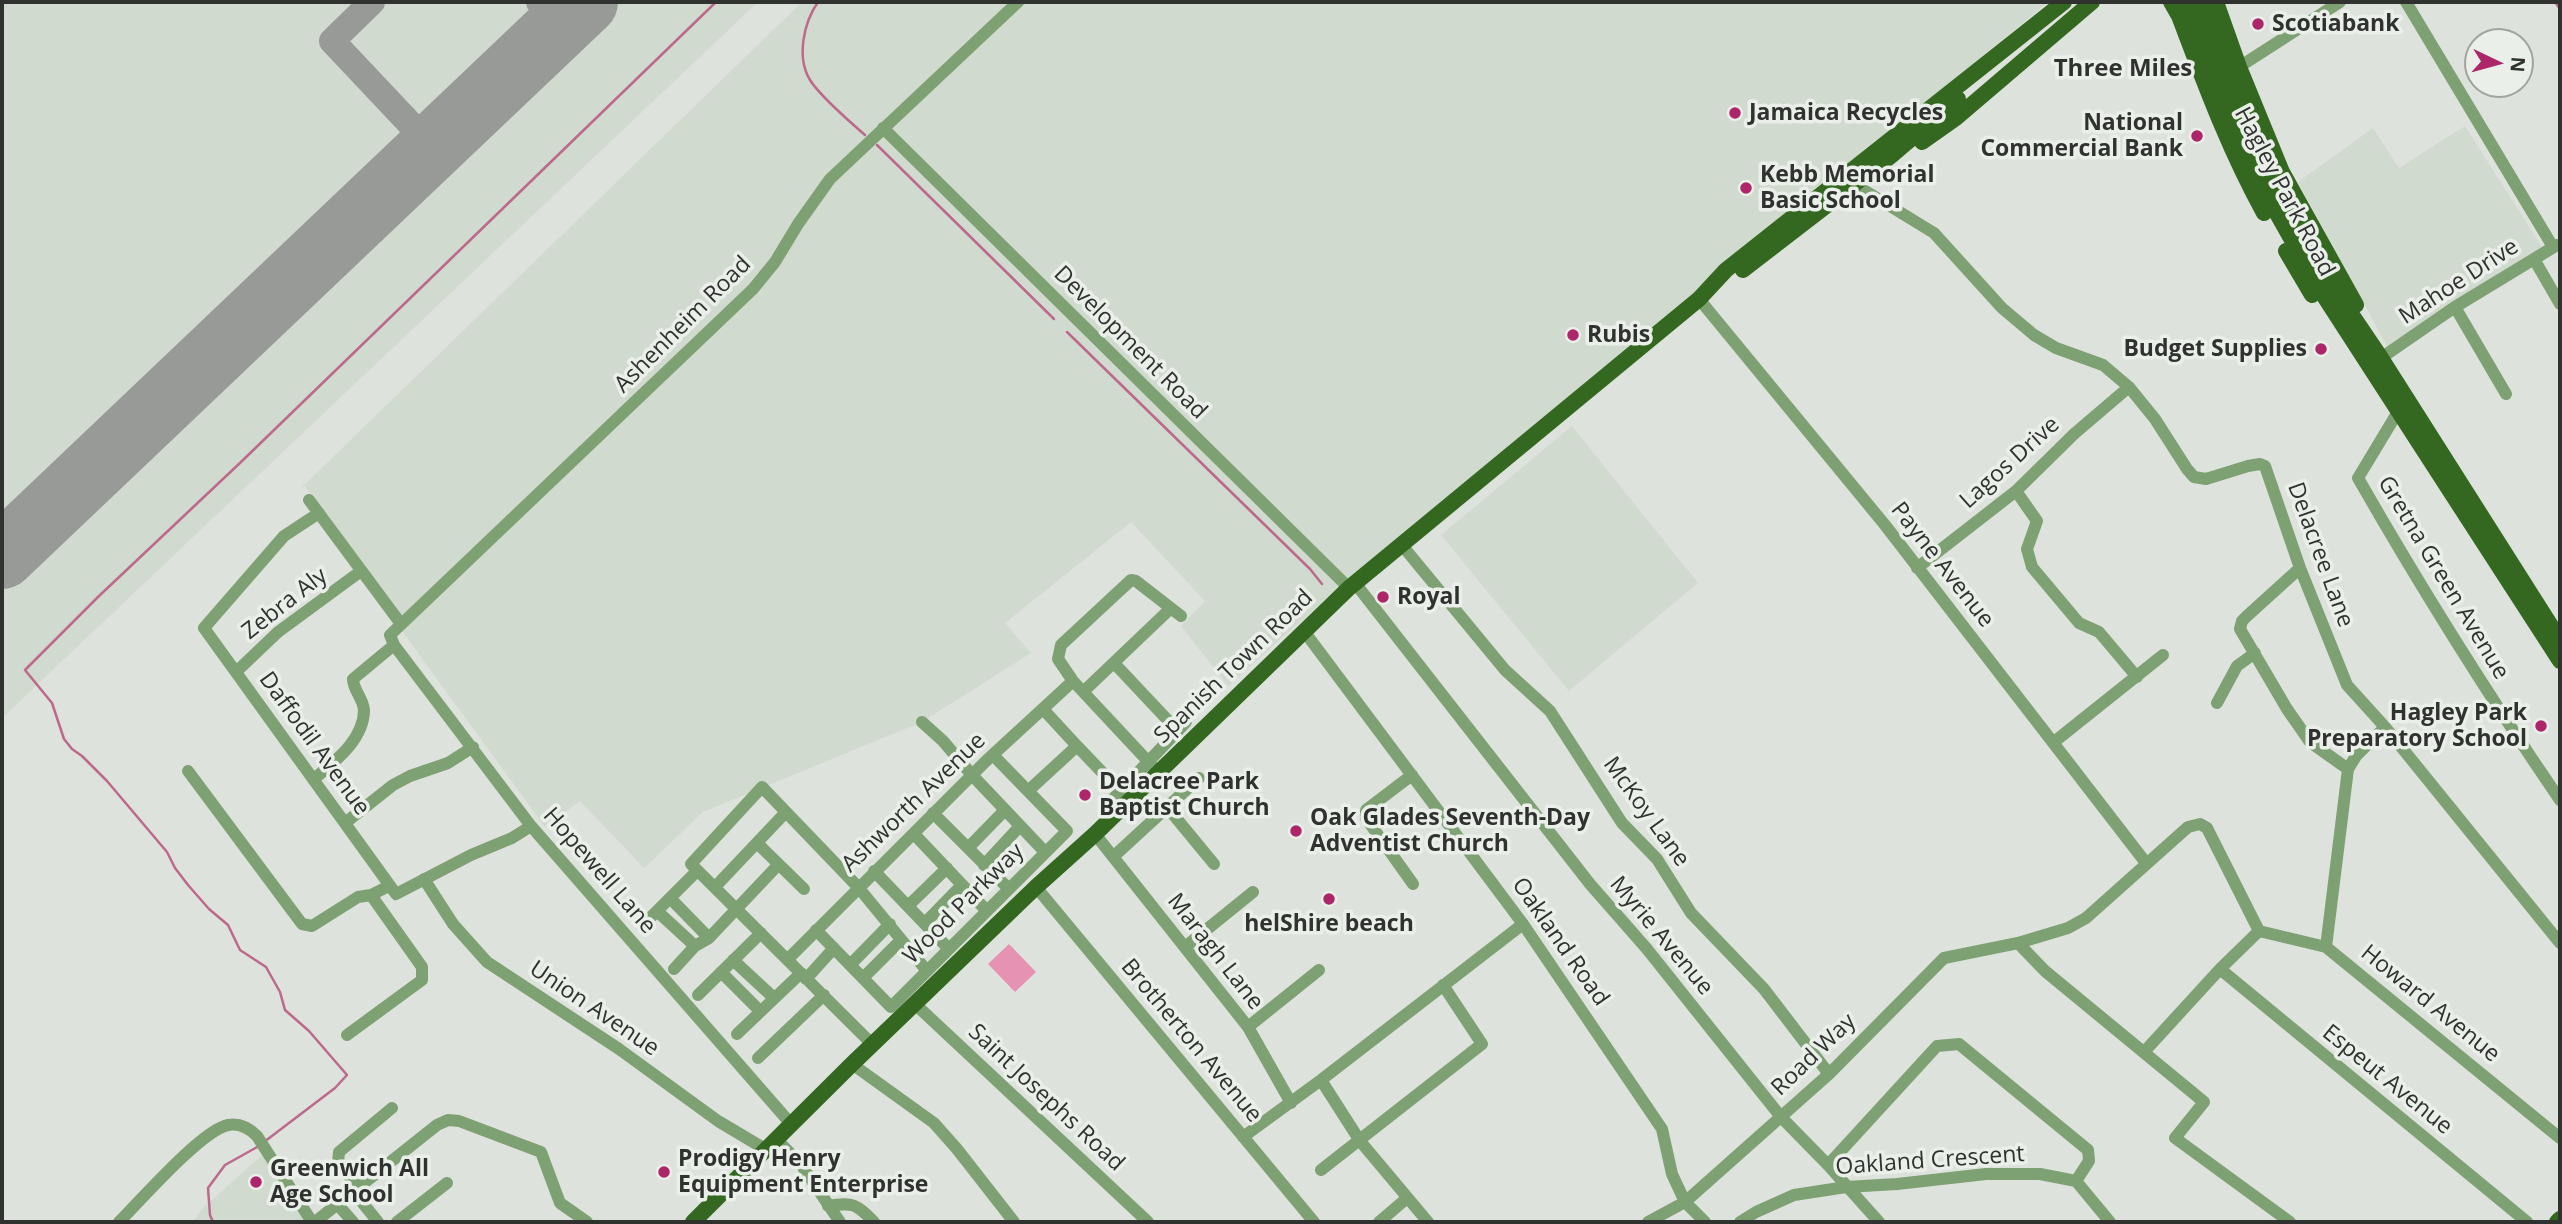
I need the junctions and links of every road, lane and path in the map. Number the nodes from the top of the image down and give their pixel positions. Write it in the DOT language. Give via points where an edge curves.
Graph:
graph roads {
  1 [pos="1018,2"];
  2 [pos="2048,2"];
  3 [pos="2064,2"];
  4 [pos="2078,2"];
  5 [pos="2092,2"];
  6 [pos="2164,2"];
  7 [pos="2189,2"];
  8 [pos="2203,2"];
  9 [pos="2216,2"];
  10 [pos="2340,2"];
  11 [pos="2406,2"];
  12 [pos="2175,9"];
  13 [pos="2015,46"];
  14 [pos="2239,66"];
  15 [pos="2227,86"];
  16 [pos="883,128"];
  17 [pos="1901,131"];
  18 [pos="1891,156"];
  19 [pos="1854,184"];
  20 [pos="2556,245"];
  21 [pos="2534,259"];
  22 [pos="1705,294"];
  23 [pos="2560,304"];
  24 [pos="2455,307"];
  25 [pos="2379,355"];
  26 [pos="2129,387"];
  27 [pos="2384,387"];
  28 [pos="2506,394"];
  29 [pos="2399,410"];
  30 [pos="2016,491"];
  31 [pos="309,500"];
  32 [pos="319,513"];
  33 [pos="1402,544"];
  34 [pos="1917,568"];
  35 [pos="2300,568"];
  36 [pos="361,571"];
  37 [pos="1352,585"];
  38 [pos="401,624"];
  39 [pos="1304,631"];
  40 [pos="2558,633"];
  41 [pos="392,640"];
  42 [pos="2255,653"];
  43 [pos="2163,655"];
  44 [pos="2560,661"];
  45 [pos="1114,663"];
  46 [pos="236,672"];
  47 [pos="2137,677"];
  48 [pos="1073,681"];
  49 [pos="1084,691"];
  50 [pos="2217,703"];
  51 [pos="1043,709"];
  52 [pos="922,722"];
  53 [pos="2385,727"];
  54 [pos="2054,742"];
  55 [pos="1077,746"];
  56 [pos="473,747"];
  57 [pos="993,755"];
  58 [pos="1153,767"];
  59 [pos="2348,769"];
  60 [pos="188,771"];
  61 [pos="972,775"];
  62 [pos="1412,775"];
  63 [pos="1199,778"];
  64 [pos="314,779"];
  65 [pos="1028,791"];
  66 [pos="2560,800"];
  67 [pos="1167,807"];
  68 [pos="1005,810"];
  69 [pos="786,812"];
  70 [pos="933,813"];
  71 [pos="345,823"];
  72 [pos="531,826"];
  73 [pos="1020,826"];
  74 [pos="914,834"];
  75 [pos="1095,834"];
  76 [pos="757,843"];
  77 [pos="968,848"];
  78 [pos="1045,852"];
  79 [pos="1113,857"];
  80 [pos="2146,863"];
  81 [pos="1214,864"];
  82 [pos="778,865"];
  83 [pos="984,865"];
  84 [pos="694,867"];
  85 [pos="947,868"];
  86 [pos="874,871"];
  87 [pos="424,879"];
  88 [pos="1413,884"];
  89 [pos="962,885"];
  90 [pos="389,886"];
  91 [pos="715,887"];
  92 [pos="858,887"];
  93 [pos="1036,887"];
  94 [pos="804,889"];
  95 [pos="1009,890"];
  96 [pos="1253,892"];
  97 [pos="371,895"];
  98 [pos="670,898"];
  99 [pos="908,905"];
  100 [pos="737,910"];
  101 [pos="987,911"];
  102 [pos="925,923"];
  103 [pos="890,924"];
  104 [pos="1523,924"];
  105 [pos="816,930"];
  106 [pos="2259,931"];
  107 [pos="761,933"];
  108 [pos="709,938"];
  109 [pos="901,940"];
  110 [pos="2018,943"];
  111 [pos="2560,943"];
  112 [pos="695,947"];
  113 [pos="1185,947"];
  114 [pos="2326,947"];
  115 [pos="834,948"];
  116 [pos="949,949"];
  117 [pos="788,959"];
  118 [pos="733,960"];
  119 [pos="850,965"];
  120 [pos="674,969"];
  121 [pos="2220,969"];
  122 [pos="1319,970"];
  123 [pos="928,971"];
  124 [pos="721,972"];
  125 [pos="804,976"];
  126 [pos="863,978"];
  127 [pos="1443,985"];
  128 [pos="698,995"];
  129 [pos="824,995"];
  130 [pos="775,998"];
  131 [pos="915,1004"];
  132 [pos="760,1011"];
  133 [pos="1248,1027"];
  134 [pos="737,1034"];
  135 [pos="347,1035"];
  136 [pos="873,1045"];
  137 [pos="2144,1052"];
  138 [pos="758,1058"];
  139 [pos="852,1064"];
  140 [pos="1829,1074"];
  141 [pos="1321,1080"];
  142 [pos="1291,1103"];
  143 [pos="392,1108"];
  144 [pos="1781,1117"];
  145 [pos="791,1124"];
  146 [pos="1243,1137"];
  147 [pos="2560,1138"];
  148 [pos="1360,1141"];
  149 [pos="770,1144"];
  150 [pos="1828,1165"];
  151 [pos="1321,1170"];
  152 [pos="2076,1181"];
  153 [pos="447,1183"];
  154 [pos="1846,1187"];
  155 [pos="356,1189"];
  156 [pos="1406,1199"];
  157 [pos="1685,1202"];
  158 [pos="338,1205"];
  159 [pos="828,1206"];
  160 [pos="119,1222"];
  161 [pos="314,1222"];
  162 [pos="353,1222"];
  163 [pos="378,1222"];
  164 [pos="397,1222"];
  165 [pos="587,1222"];
  166 [pos="692,1222"];
  167 [pos="840,1222"];
  168 [pos="874,1222"];
  169 [pos="1014,1222"];
  170 [pos="1148,1222"];
  171 [pos="1314,1222"];
  172 [pos="1379,1222"];
  173 [pos="1428,1222"];
  174 [pos="1648,1222"];
  175 [pos="1705,1222"];
  176 [pos="1740,1222"];
  177 [pos="1879,1222"];
  178 [pos="2110,1222"];
  179 [pos="2290,1222"];
  180 [pos="2527,1222"];
  1 -- 16 [label="street, Ashenheim Road"];
  2 -- 17 [label="main road, Spanish Town Road"];
  3 -- 13 [label="main road, Spanish Town Road"];
  4 -- 13 [label="main road, Spanish Town Road"];
  5 -- 18 [label="main road, Spanish Town Road" via="1956,118 1915,147"];
  6 -- 12 [label="main road"];
  7 -- 15 [label="main road, Hagley Park Road"];
  8 -- 15 [label="main road, Hagley Park Road"];
  9 -- 14 [label="main road, Hagley Park Road"];
  10 -- 14 [label="street"];
  11 -- 20 [label="street"];
  12 -- 14 [label="main road" via="2202,53 2215,64"];
  12 -- 27 [label="main road, Hagley Park Road" via="2252,191 2301,278 2346,345"];
  13 -- 17 [label="main road, Spanish Town Road"];
  13 -- 18 [label="main road, Spanish Town Road"];
  14 -- 25 [label="main road, Hagley Park Road" via="2282,172"];
  15 -- 25 [label="main road, Hagley Park Road" via="2329,281"];
  15 -- 27 [label="main road, Hagley Park Road" via="2266,194 2322,293"];
  16 -- 37 [label="street, Development Road"];
  16 -- 38 [label="street, Ashenheim Road" via="830,179 753,289"];
  17 -- 22 [label="main road, Spanish Town Road" via="1726,270"];
  18 -- 19 [label="main road, Spanish Town Road"];
  19 -- 22 [label="main road, Spanish Town Road"];
  19 -- 26 [label="street, Delacree Lane" via="1934,233 2002,308 2034,335 2103,365"];
  20 -- 21 [label="street, Mahoe Drive"];
  21 -- 23 [label="street"];
  21 -- 24 [label="street, Mahoe Drive"];
  22 -- 33 [label="main road, Spanish Town Road"];
  22 -- 34 [label="street, Payne Avenue"];
  24 -- 25 [label="street, Mahoe Drive"];
  24 -- 28 [label="street"];
  25 -- 40 [label="main road, Hagley Park Road"];
  26 -- 30 [label="street, Lagos Drive"];
  26 -- 35 [label="street, Delacree Lane" via="2194,477 2206,480 2257,464 2267,468"];
  27 -- 29 [label="main road, Hagley Park Road"];
  29 -- 44 [label="main road, Hagley Park Road"];
  29 -- 66 [label="street, Gretna Green Avenue" via="2358,478 2413,575"];
  30 -- 34 [label="street, Lagos Drive"];
  30 -- 47 [label="street" via="2037,521 2027,549 2032,567 2079,623 2099,632"];
  31 -- 32 [label="street"];
  32 -- 36 [label="street"];
  32 -- 46 [label="street, Daffodil Avenue" via="284,536 204,628"];
  33 -- 37 [label="main road, Spanish Town Road"];
  33 -- 140 [label="street, McKoy Lane" via="1506,670 1550,712 1622,823 1657,859 1691,913 1765,989"];
  34 -- 54 [label="street, Payne Avenue"];
  35 -- 42 [label="street" via="2242,621 2240,629"];
  35 -- 53 [label="street, Delacree Lane" via="2347,685"];
  36 -- 38 [label="street"];
  36 -- 46 [label="street, Zebra Aly" via="278,632"];
  37 -- 39 [label="main road, Spanish Town Road"];
  37 -- 144 [label="street, Myrie Avenue"];
  38 -- 41 [label="street, Ashenheim Road"];
  39 -- 58 [label="main road, Spanish Town Road"];
  39 -- 62 [label="street, Oakland Road"];
  41 -- 56 [label="street, Hopewell Lane"];
  41 -- 64 [label="street, Ashenheim Road" via="353,679 364,710 362,721 347,750"];
  42 -- 50 [label="street" via="2237,666"];
  42 -- 59 [label="street" via="2310,742"];
  43 -- 47 [label="street"];
  45 -- 48 [label="street" via="1175,613 1136,581 1127,583 1061,645 1058,659"];
  45 -- 49 [label="street"];
  45 -- 58 [label="street" via="1182,726"];
  46 -- 64 [label="street, Daffodil Avenue"];
  47 -- 54 [label="street"];
  48 -- 49 [label="street"];
  48 -- 51 [label="street, Ashworth Avenue"];
  49 -- 58 [label="street"];
  51 -- 55 [label="street"];
  51 -- 57 [label="street, Ashworth Avenue"];
  52 -- 61 [label="street"];
  53 -- 59 [label="street"];
  53 -- 111 [label="street, Delacree Lane"];
  54 -- 80 [label="street, Payne Avenue"];
  55 -- 58 [label="street" via="1116,796"];
  55 -- 65 [label="street"];
  56 -- 71 [label="street" via="448,763 393,785"];
  56 -- 72 [label="street, Hopewell Lane"];
  57 -- 61 [label="street, Ashworth Avenue"];
  57 -- 65 [label="street"];
  58 -- 75 [label="main road, Spanish Town Road"];
  59 -- 114 [label="street"];
  60 -- 97 [label="street" via="302,924 313,926 358,897"];
  61 -- 68 [label="street"];
  61 -- 70 [label="street, Ashworth Avenue"];
  62 -- 88 [label="street" via="1366,810 1366,818"];
  62 -- 104 [label="street, Oakland Road"];
  63 -- 67 [label="street"];
  64 -- 71 [label="street, Daffodil Avenue"];
  65 -- 78 [label="street, Wood Parkway" via="1067,831"];
  67 -- 79 [label="street"];
  67 -- 81 [label="street"];
  68 -- 73 [label="street"];
  68 -- 77 [label="street"];
  69 -- 76 [label="street"];
  69 -- 84 [label="street" via="762,787"];
  69 -- 92 [label="street"];
  70 -- 74 [label="street, Ashworth Avenue"];
  70 -- 77 [label="street"];
  71 -- 90 [label="street, Daffodil Avenue"];
  72 -- 87 [label="street"];
  72 -- 145 [label="street, Hopewell Lane"];
  73 -- 78 [label="street"];
  73 -- 83 [label="street"];
  74 -- 85 [label="street"];
  74 -- 86 [label="street, Ashworth Avenue"];
  75 -- 79 [label="street, Maragh Lane"];
  75 -- 93 [label="main road, Spanish Town Road"];
  76 -- 82 [label="street"];
  76 -- 91 [label="street"];
  77 -- 83 [label="street"];
  78 -- 95 [label="street, Wood Parkway"];
  79 -- 113 [label="street, Maragh Lane"];
  80 -- 106 [label="street, Road Way" via="2189,827 2200,824 2207,828"];
  80 -- 110 [label="street, Road Way" via="2086,918"];
  82 -- 94 [label="street"];
  82 -- 100 [label="street"];
  83 -- 95 [label="street"];
  84 -- 91 [label="street"];
  84 -- 98 [label="street"];
  85 -- 89 [label="street"];
  85 -- 99 [label="street"];
  86 -- 92 [label="street, Ashworth Avenue"];
  86 -- 99 [label="street"];
  87 -- 90 [label="street" via="396,894"];
  87 -- 149 [label="street, Union Avenue" via="453,924 487,962 718,1121"];
  89 -- 101 [label="street"];
  89 -- 102 [label="street"];
  90 -- 97 [label="street"];
  91 -- 100 [label="street"];
  92 -- 103 [label="street"];
  92 -- 105 [label="street, Ashworth Avenue"];
  93 -- 131 [label="main road, Spanish Town Road"];
  93 -- 146 [label="street, Brotherton Avenue"];
  95 -- 101 [label="street, Wood Parkway"];
  96 -- 113 [label="street"];
  97 -- 135 [label="street" via="424,976"];
  98 -- 108 [label="street"];
  98 -- 112 [label="street" via="653,915"];
  99 -- 102 [label="street"];
  100 -- 107 [label="street"];
  100 -- 108 [label="street"];
  101 -- 116 [label="street, Wood Parkway"];
  102 -- 116 [label="street"];
  103 -- 109 [label="street"];
  103 -- 119 [label="street"];
  104 -- 127 [label="street"];
  104 -- 157 [label="street, Oakland Road" via="1662,1129 1672,1174"];
  105 -- 115 [label="street"];
  105 -- 117 [label="street, Ashworth Avenue"];
  106 -- 114 [label="street, Howard Avenue"];
  106 -- 121 [label="street"];
  107 -- 117 [label="street"];
  107 -- 118 [label="street"];
  108 -- 112 [label="street"];
  109 -- 123 [label="street"];
  109 -- 126 [label="street"];
  110 -- 137 [label="street" via="2045,971"];
  110 -- 140 [label="street, Road Way" via="1944,958"];
  112 -- 120 [label="street"];
  113 -- 133 [label="street, Maragh Lane"];
  114 -- 147 [label="street, Howard Avenue"];
  115 -- 119 [label="street"];
  115 -- 125 [label="street"];
  116 -- 123 [label="street, Wood Parkway"];
  117 -- 125 [label="street"];
  118 -- 124 [label="street"];
  118 -- 130 [label="street"];
  119 -- 126 [label="street"];
  121 -- 137 [label="street"];
  121 -- 180 [label="street, Espeut Avenue"];
  122 -- 133 [label="street"];
  123 -- 126 [label="street, Wood Parkway" via="891,1007"];
  124 -- 128 [label="street"];
  124 -- 132 [label="street"];
  125 -- 129 [label="street"];
  125 -- 130 [label="street"];
  127 -- 141 [label="street"];
  127 -- 148 [label="street" via="1482,1044"];
  129 -- 136 [label="street"];
  129 -- 138 [label="street"];
  130 -- 132 [label="street"];
  131 -- 136 [label="main road, Spanish Town Road"];
  131 -- 170 [label="street, Saint Josephs Road"];
  132 -- 134 [label="street"];
  133 -- 142 [label="street, Maragh Lane"];
  136 -- 139 [label="main road, Spanish Town Road"];
  137 -- 179 [label="street" via="2204,1102 2175,1138"];
  139 -- 145 [label="main road, Spanish Town Road"];
  139 -- 169 [label="street" via="934,1124"];
  140 -- 144 [label="street, Road Way"];
  141 -- 142 [label="street"];
  141 -- 148 [label="street"];
  142 -- 146 [label="street"];
  143 -- 155 [label="street" via="339,1152 338,1163"];
  144 -- 150 [label="street, Myrie Avenue"];
  144 -- 157 [label="street, Road Way"];
  145 -- 149 [label="main road, Spanish Town Road"];
  146 -- 171 [label="street, Brotherton Avenue"];
  148 -- 151 [label="street"];
  148 -- 156 [label="street"];
  149 -- 159 [label="street, Union Avenue" via="800,1163"];
  149 -- 166 [label="main road, Spanish Town Road"];
  150 -- 152 [label="street" via="1937,1046 1959,1044 2088,1150 2090,1161"];
  150 -- 154 [label="street, Myrie Avenue"];
  152 -- 154 [label="street, Oakland Crescent" via="2040,1174 1986,1174"];
  152 -- 178 [label="street"];
  153 -- 164 [label="street"];
  154 -- 176 [label="street, Oakland Crescent" via="1794,1195"];
  154 -- 177 [label="street, Myrie Avenue"];
  155 -- 158 [label="street"];
  155 -- 163 [label="street"];
  155 -- 165 [label="street" via="437,1125 459,1121 541,1152 560,1203"];
  156 -- 172 [label="street"];
  156 -- 173 [label="street"];
  157 -- 174 [label="street, Road Way"];
  157 -- 175 [label="street, Oakland Road"];
  158 -- 161 [label="street"];
  158 -- 162 [label="street"];
  159 -- 167 [label="street, Union Avenue"];
  159 -- 168 [label="street" via="857,1205"];
  160 -- 161 [label="street" via="199,1142 219,1128 239,1125 257,1136"];
}
